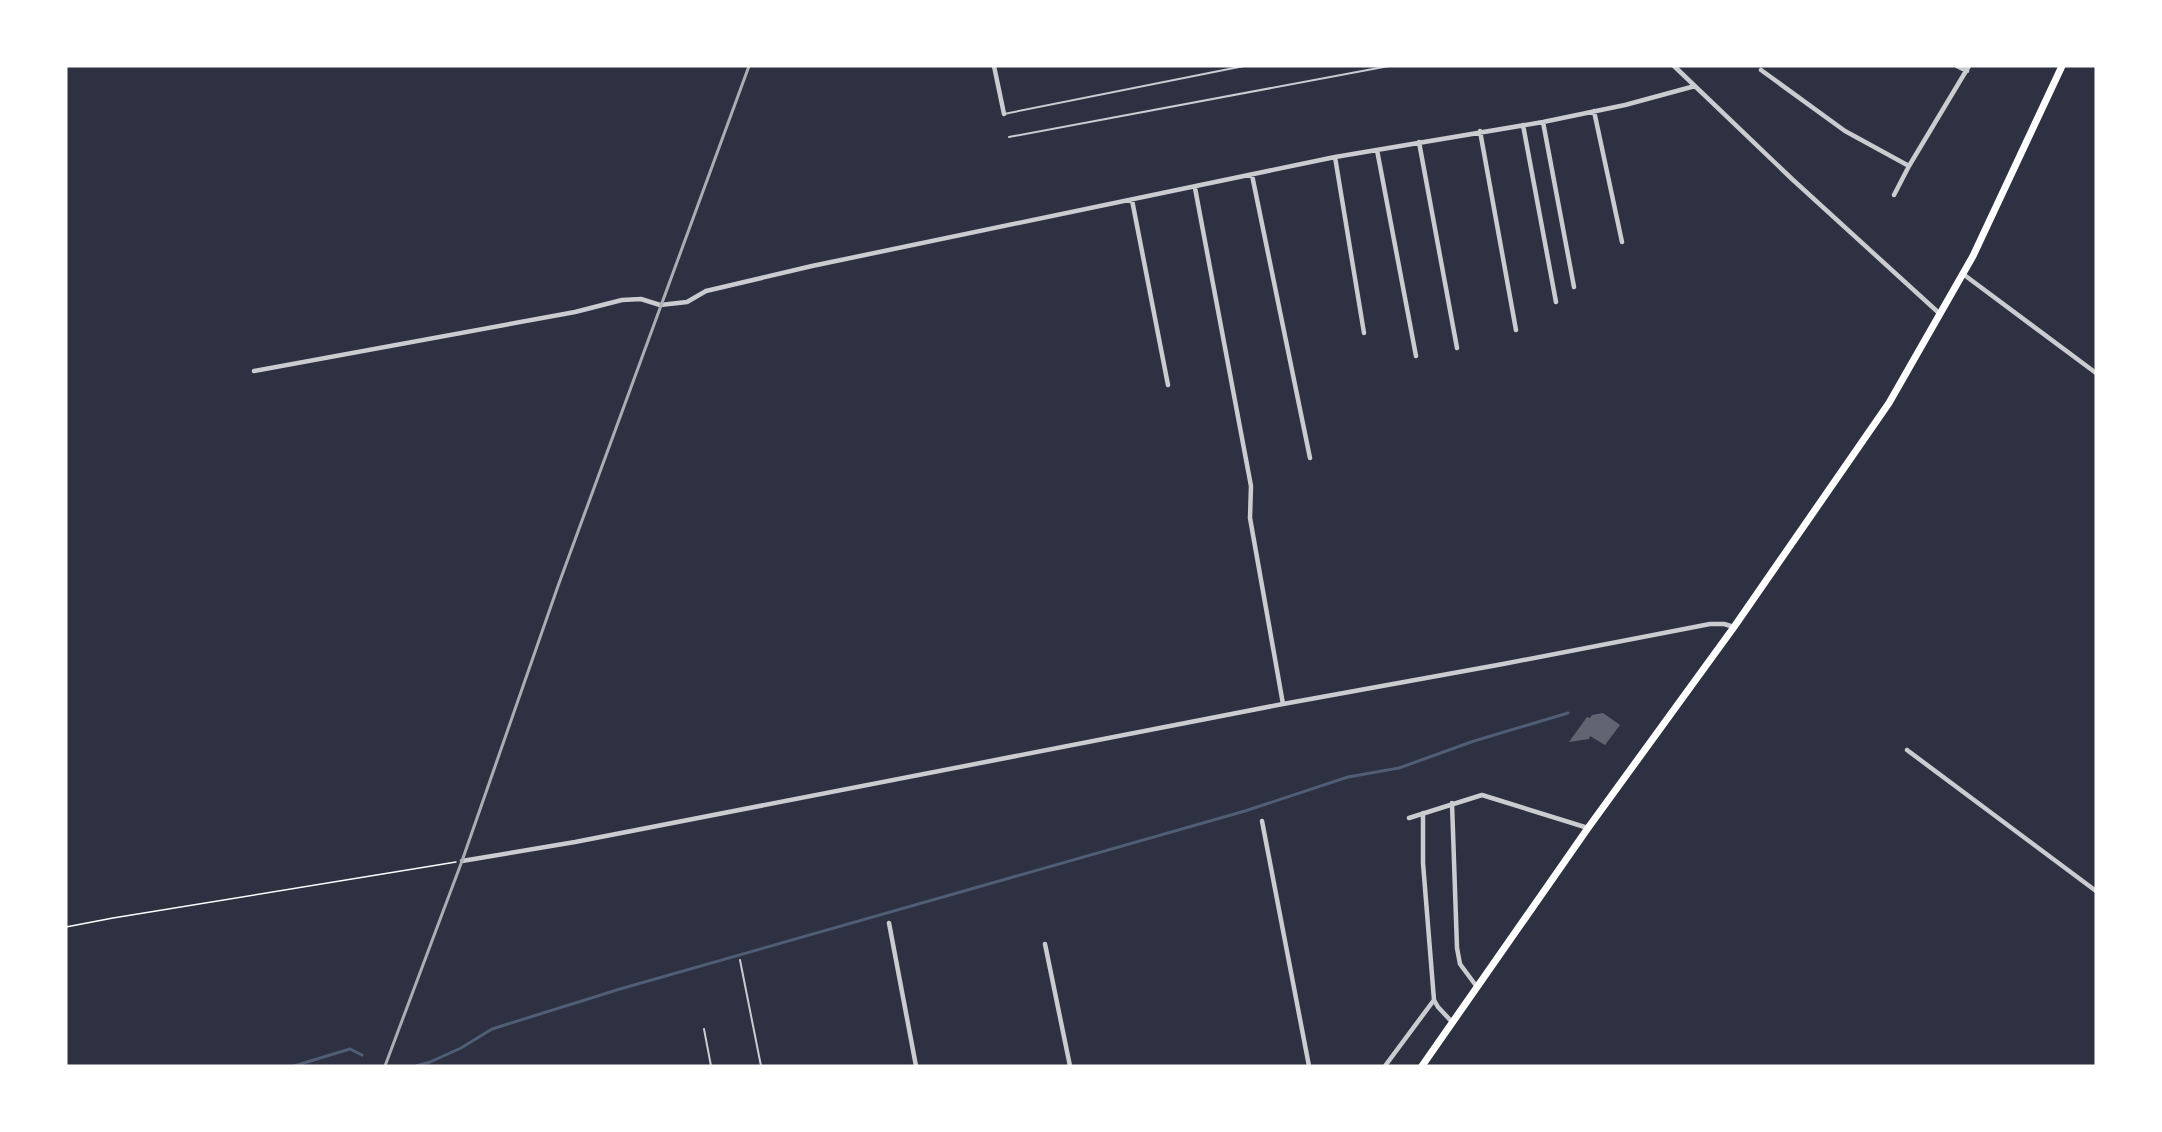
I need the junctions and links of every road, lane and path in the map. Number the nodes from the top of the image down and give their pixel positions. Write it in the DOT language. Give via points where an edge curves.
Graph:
graph roads {
  1 [pos="994,66"];
  2 [pos="1244,66"];
  3 [pos="1389,66"];
  4 [pos="1674,66"];
  5 [pos="1957,66"];
  6 [pos="2062,66"];
  7 [pos="1968,68"];
  8 [pos="1761,70"];
  9 [pos="1695,86"];
  10 [pos="1594,111"];
  11 [pos="1004,114"];
  12 [pos="1543,122"];
  13 [pos="1523,125"];
  14 [pos="1480,131"];
  15 [pos="1009,137"];
  16 [pos="1419,142"];
  17 [pos="1377,150"];
  18 [pos="1335,157"];
  19 [pos="1909,166"];
  20 [pos="1252,175"];
  21 [pos="1195,188"];
  22 [pos="1894,195"];
  23 [pos="1132,200"];
  24 [pos="1622,243"];
  25 [pos="1963,274"];
  26 [pos="1574,287"];
  27 [pos="1556,302"];
  28 [pos="1940,314"];
  29 [pos="1516,330"];
  30 [pos="1364,333"];
  31 [pos="1457,348"];
  32 [pos="1416,356"];
  33 [pos="254,371"];
  34 [pos="2096,373"];
  35 [pos="1168,386"];
  36 [pos="1310,458"];
  37 [pos="1734,627"];
  38 [pos="1283,704"];
  39 [pos="1907,750"];
  40 [pos="1452,803"];
  41 [pos="1423,813"];
  42 [pos="1409,818"];
  43 [pos="1262,821"];
  44 [pos="1588,828"];
  45 [pos="462,861"];
  46 [pos="2096,891"];
  47 [pos="889,923"];
  48 [pos="66,927"];
  49 [pos="1045,944"];
  50 [pos="740,960"];
  51 [pos="1477,987"];
  52 [pos="1434,1000"];
  53 [pos="1453,1023"];
  54 [pos="704,1029"];
  55 [pos="711,1066"];
  56 [pos="761,1066"];
  57 [pos="916,1066"];
  58 [pos="1070,1066"];
  59 [pos="1309,1066"];
  60 [pos="1385,1066"];
  61 [pos="1422,1066"];
  1 -- 11 [label="street"];
  2 -- 11 [label="lane"];
  3 -- 15 [label="lane"];
  4 -- 9 [label="street"];
  5 -- 7 [label="street"];
  6 -- 25 [label="main road"];
  7 -- 19 [label="street"];
  8 -- 19 [label="street" via="1845,131"];
  9 -- 10 [label="street"];
  9 -- 28 [label="street"];
  10 -- 12 [label="street"];
  10 -- 24 [label="street"];
  12 -- 13 [label="street"];
  12 -- 26 [label="street"];
  13 -- 14 [label="street"];
  13 -- 27 [label="street"];
  14 -- 16 [label="street"];
  14 -- 29 [label="street"];
  16 -- 17 [label="street"];
  16 -- 31 [label="street"];
  17 -- 18 [label="street"];
  17 -- 32 [label="street"];
  18 -- 20 [label="street"];
  18 -- 30 [label="street"];
  19 -- 22 [label="street"];
  20 -- 21 [label="street"];
  20 -- 36 [label="street"];
  21 -- 23 [label="street"];
  21 -- 38 [label="street" via="1251,486 1250,518"];
  23 -- 33 [label="street" via="723,286 687,302 660,305 641,299 622,300"];
  23 -- 35 [label="street"];
  25 -- 28 [label="main road"];
  25 -- 34 [label="street"];
  28 -- 37 [label="main road" via="1889,403"];
  37 -- 38 [label="street" via="1710,624"];
  37 -- 44 [label="main road"];
  38 -- 45 [label="street"];
  39 -- 46 [label="street"];
  40 -- 41 [label="street"];
  40 -- 44 [label="street" via="1486,795"];
  40 -- 51 [label="street" via="1457,948 1460,964"];
  41 -- 42 [label="street"];
  41 -- 52 [label="street"];
  43 -- 59 [label="street"];
  44 -- 51 [label="main road"];
  45 -- 48 [label="path"];
  47 -- 57 [label="street"];
  49 -- 58 [label="street"];
  50 -- 56 [label="lane"];
  51 -- 53 [label="main road"];
  52 -- 53 [label="street"];
  52 -- 60 [label="street"];
  53 -- 61 [label="main road"];
  54 -- 55 [label="lane"];
}
